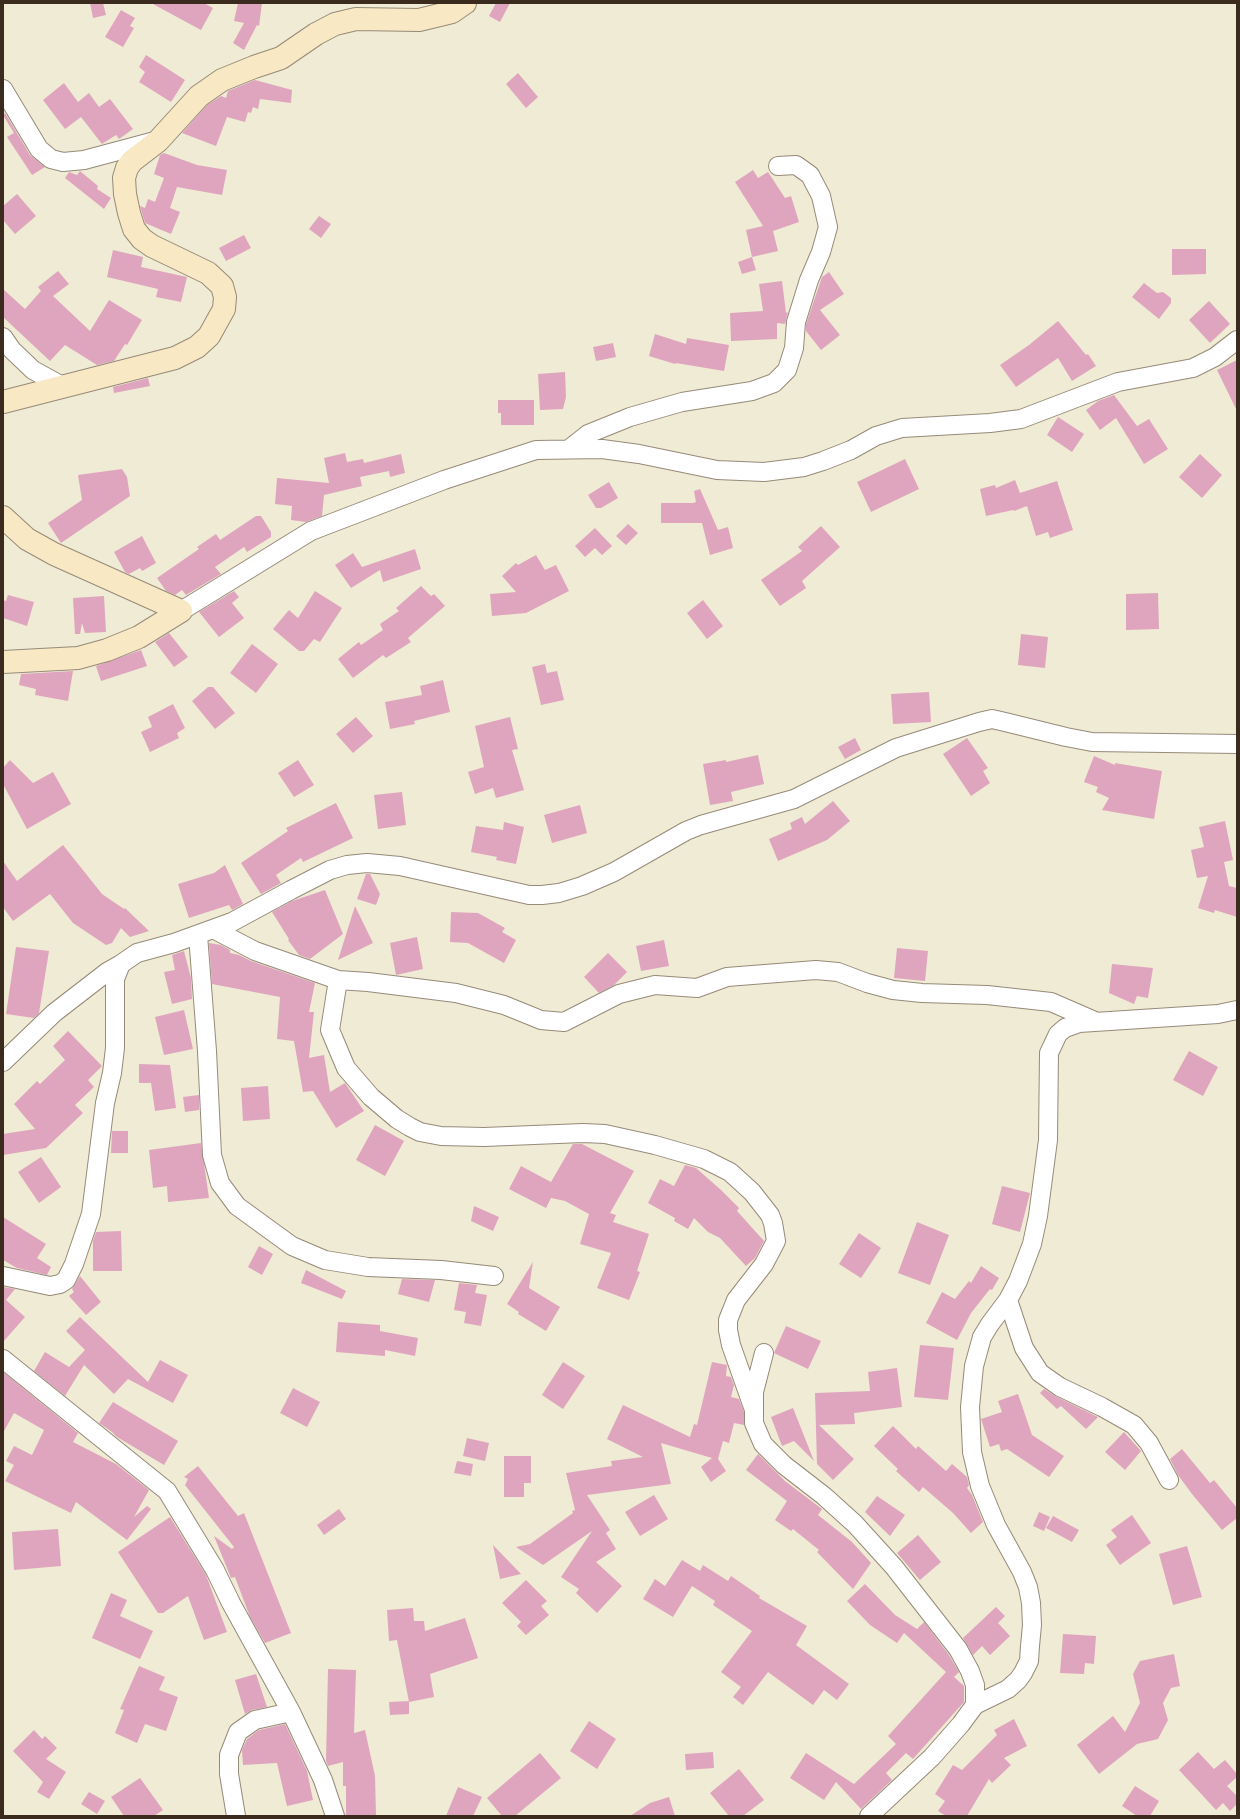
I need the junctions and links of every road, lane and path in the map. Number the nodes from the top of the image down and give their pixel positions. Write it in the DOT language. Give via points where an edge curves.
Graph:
graph roads {
  1 [pos="465,3"];
  2 [pos="3,89"];
  3 [pos="158,141"];
  4 [pos="778,166"];
  5 [pos="3,337"];
  6 [pos="1237,340"];
  7 [pos="62,386"];
  8 [pos="3,402"];
  9 [pos="569,449"];
  10 [pos="3,517"];
  11 [pos="181,611"];
  12 [pos="3,662"];
  13 [pos="1237,744"];
  14 [pos="206,932"];
  15 [pos="121,964"];
  16 [pos="338,980"];
  17 [pos="1237,1010"];
  18 [pos="1097,1022"];
  19 [pos="3,1062"];
  20 [pos="3,1276"];
  21 [pos="494,1276"];
  22 [pos="1008,1300"];
  23 [pos="764,1353"];
  24 [pos="3,1359"];
  25 [pos="754,1410"];
  26 [pos="1169,1480"];
  27 [pos="975,1705"];
  28 [pos="291,1712"];
  29 [pos="236,1816"];
  30 [pos="335,1816"];
  31 [pos="869,1816"];
  1 -- 3 [label="street" via="452,12 419,20 356,20 335,24 281,58 235,74 212,86 199,96"];
  2 -- 3 [label="street" via="39,149 51,159 63,162 84,160"];
  3 -- 7 [label="street" via="132,160 124,178 127,207 134,230 152,246 216,278 225,297 224,309 209,336 197,347 175,358 144,368"];
  4 -- 9 [label="street" via="796,165 810,175 821,196 828,227 798,315 794,348 787,370 774,384 752,391 682,402 630,417 588,434"];
  5 -- 7 [label="street" via="12,350 33,370"];
  6 -- 9 [label="street" via="1215,357 1193,368 1118,382 1021,419 902,428 876,436 823,461 804,466 764,472 717,470 617,451"];
  7 -- 8 [label="street"];
  9 -- 11 [label="street" via="536,450 444,480 311,531"];
  10 -- 11 [label="street" via="27,539 54,554"];
  11 -- 12 [label="street" via="139,637 107,650 78,658"];
  13 -- 14 [label="street" via="1092,742 1005,722 979,722 896,748 794,799 691,829 614,872 559,893 529,895 400,866 367,862 330,870 232,922"];
  14 -- 15 [label="street" via="137,953"];
  14 -- 16 [label="street"];
  14 -- 21 [label="street" via="207,1051 212,1155 220,1183 237,1206 292,1246 324,1260 368,1267 441,1270"];
  15 -- 19 [label="street" via="54,1012"];
  15 -- 20 [label="street" via="114,988 115,1048 112,1073 105,1103 91,1214 80,1250 70,1274 60,1284 50,1286"];
  16 -- 18 [label="street" via="456,994 504,1005 541,1020 564,1022 619,994 655,986 697,988 727,977 816,970 838,972 893,990 987,995 1051,1002"];
  16 -- 25 [label="street" via="330,1030 346,1068 371,1097 410,1127 420,1132 441,1136 605,1134 704,1159 730,1172 752,1192 770,1215 776,1241 764,1264 736,1300 728,1320 728,1330"];
  17 -- 18 [label="street" via="1218,1014"];
  18 -- 22 [label="street" via="1079,1023 1065,1028 1058,1034 1049,1053 1048,1140 1038,1216 1026,1262"];
  22 -- 26 [label="street" via="1024,1348 1040,1373 1060,1387 1134,1424 1149,1443"];
  22 -- 27 [label="street" via="982,1337 978,1352 971,1387 972,1452 980,1486 993,1519 1028,1587 1032,1625 1029,1660 1024,1673 1008,1689"];
  23 -- 25 [label="street" via="754,1392"];
  24 -- 28 [label="street" via="167,1491 215,1570"];
  25 -- 27 [label="street" via="754,1423 763,1444 784,1465 855,1524 904,1578 935,1618 970,1670 975,1686"];
  27 -- 31 [label="street" via="932,1757"];
  28 -- 29 [label="street" via="255,1720 238,1732 229,1755 229,1774"];
  28 -- 30 [label="street" via="323,1780"];
}
